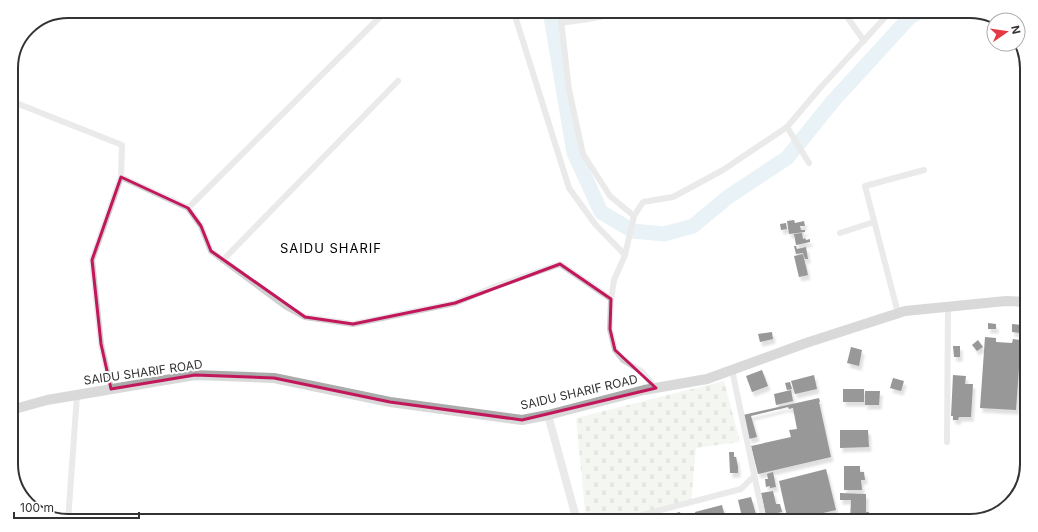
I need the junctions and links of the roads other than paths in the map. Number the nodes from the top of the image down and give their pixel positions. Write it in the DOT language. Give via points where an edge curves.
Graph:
graph roads {
  1 [pos="379,18"];
  2 [pos="517,18"];
  3 [pos="561,18"];
  4 [pos="592,18"];
  5 [pos="848,18"];
  6 [pos="885,18"];
  7 [pos="561,23"];
  8 [pos="864,41"];
  9 [pos="398,82"];
  10 [pos="18,104"];
  11 [pos="787,128"];
  12 [pos="809,163"];
  13 [pos="924,170"];
  14 [pos="121,177"];
  15 [pos="188,208"];
  16 [pos="634,216"];
  17 [pos="874,222"];
  18 [pos="840,233"];
  19 [pos="625,254"];
  20 [pos="223,260"];
  21 [pos="610,299"];
  22 [pos="1020,302"];
  23 [pos="948,307"];
  24 [pos="898,313"];
  25 [pos="732,370"];
  26 [pos="656,388"];
  27 [pos="111,389"];
  28 [pos="77,395"];
  29 [pos="18,408"];
  30 [pos="548,415"];
  31 [pos="947,442"];
  32 [pos="754,476"];
  33 [pos="68,514"];
  34 [pos="575,514"];
  35 [pos="645,514"];
  36 [pos="762,514"];
  1 -- 15 [label="street"];
  2 -- 19 [label="street" via="569,188 595,224"];
  3 -- 7 [label="street"];
  4 -- 7 [label="street"];
  5 -- 8 [label="street"];
  6 -- 8 [label="street"];
  7 -- 16 [label="street" via="569,90 583,154 610,196"];
  8 -- 11 [label="street"];
  9 -- 20 [label="street"];
  10 -- 14 [label="street" via="122,145"];
  11 -- 12 [label="street"];
  11 -- 16 [label="street" via="723,170 673,197 643,202"];
  13 -- 17 [label="street" via="865,186"];
  14 -- 15 [label="street"];
  14 -- 27 [label="street" via="92,260 101,344"];
  15 -- 20 [label="street" via="201,226 210,251"];
  16 -- 19 [label="street"];
  17 -- 18 [label="street"];
  17 -- 24 [label="street"];
  19 -- 21 [label="street" via="614,280"];
  20 -- 21 [label="street" via="285,306 305,317 353,324 455,303 560,264"];
  21 -- 26 [label="street" via="610,329 615,350 623,360 641,371"];
  22 -- 23 [label="main road, SAIDU SHARIF ROAD"];
  23 -- 24 [label="main road, SAIDU SHARIF ROAD"];
  23 -- 31 [label="street"];
  24 -- 25 [label="main road, SAIDU SHARIF ROAD"];
  25 -- 26 [label="main road, SAIDU SHARIF ROAD" via="707,379"];
  25 -- 32 [label="street"];
  26 -- 30 [label="main road, SAIDU SHARIF ROAD"];
  27 -- 28 [label="main road, SAIDU SHARIF ROAD"];
  27 -- 30 [label="main road, SAIDU SHARIF ROAD" via="195,375 274,378 390,402 522,420"];
  28 -- 29 [label="main road, SAIDU SHARIF ROAD"];
  28 -- 33 [label="street"];
  30 -- 34 [label="street"];
  32 -- 35 [label="street" via="741,488"];
  32 -- 36 [label="street"];
}
